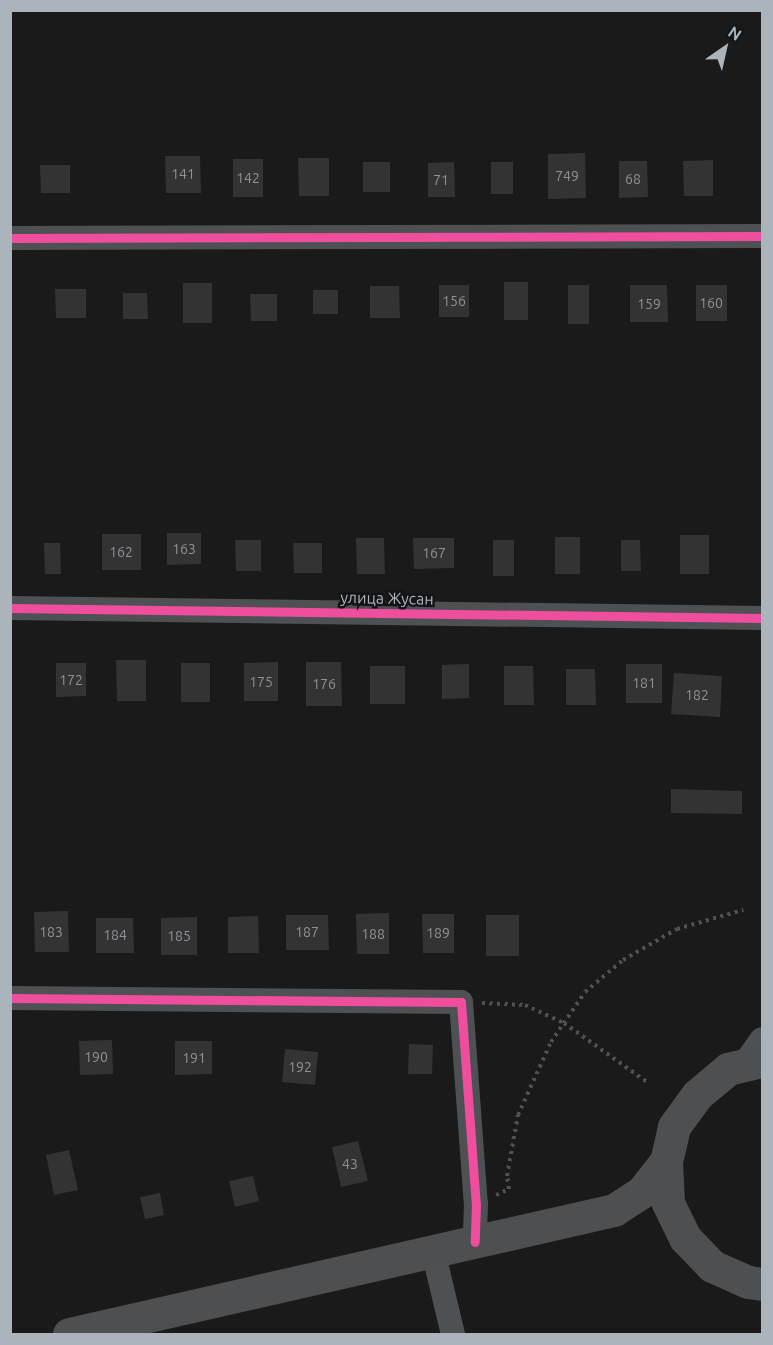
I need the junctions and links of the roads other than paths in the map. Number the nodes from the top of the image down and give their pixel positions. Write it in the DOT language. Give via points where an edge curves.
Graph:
graph roads {
  1 [pos="762,236"];
  2 [pos="10,238"];
  3 [pos="10,608"];
  4 [pos="762,618"];
  5 [pos="10,998"];
  6 [pos="756,1054"];
  7 [pos="666,1161"];
  8 [pos="614,1210"];
  9 [pos="685,1238"];
  10 [pos="475,1242"];
  11 [pos="433,1251"];
  12 [pos="758,1289"];
  13 [pos="69,1335"];
  14 [pos="453,1335"];
  1 -- 2 [label="street"];
  3 -- 4 [label="street, улица Жусан"];
  5 -- 10 [label="street" via="461,1002 476,1204"];
  6 -- 7 [label="street" via="728,1069 697,1095 674,1127"];
  7 -- 8 [label="street" via="642,1192"];
  7 -- 9 [label="street" via="668,1203"];
  8 -- 9 [label="street" via="650,1220"];
  8 -- 10 [label="street"];
  9 -- 12 [label="street" via="712,1266"];
  10 -- 11 [label="street"];
  11 -- 13 [label="street"];
  11 -- 14 [label="street"];
}
